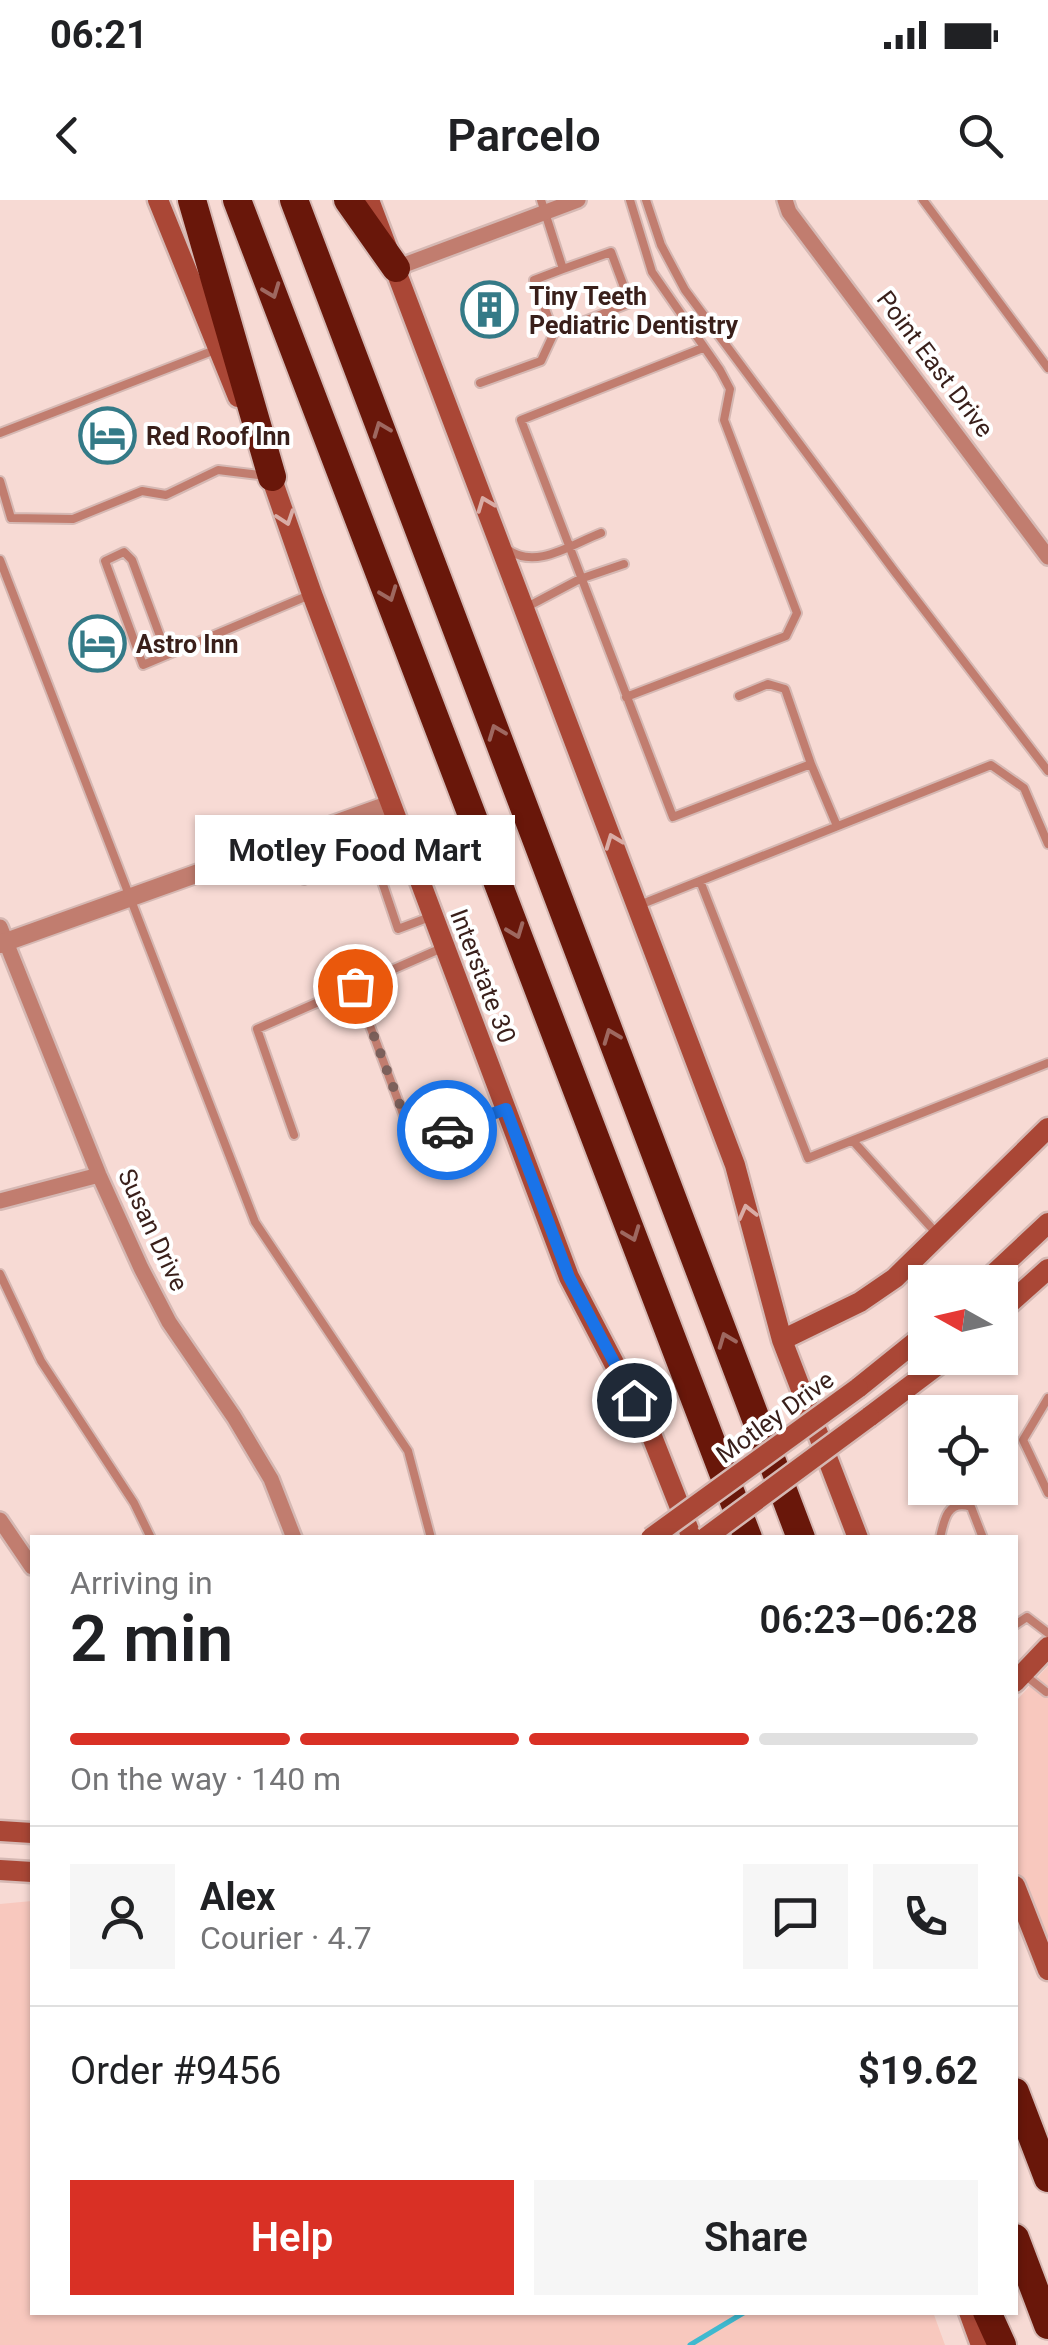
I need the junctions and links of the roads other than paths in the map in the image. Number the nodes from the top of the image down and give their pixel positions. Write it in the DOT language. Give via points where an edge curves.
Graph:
graph roads {
  1 [pos="158,200"];
  2 [pos="192,200"];
  3 [pos="236,200"];
  4 [pos="294,200"];
  5 [pos="348,200"];
  6 [pos="370,200"];
  7 [pos="578,200"];
  8 [pos="630,200"];
  9 [pos="646,200"];
  10 [pos="784,200"];
  11 [pos="922,200"];
  12 [pos="544,206"];
  13 [pos="396,268"];
  14 [pos="563,269"];
  15 [pos="554,334"];
  16 [pos="218,348"];
  17 [pos="703,348"];
  18 [pos="1048,368"];
  19 [pos="480,383"];
  20 [pos="0,433"];
  21 [pos="272,477"];
  22 [pos="0,480"];
  23 [pos="601,533"];
  24 [pos="500,543"];
  25 [pos="568,546"];
  26 [pos="1048,556"];
  27 [pos="0,560"];
  28 [pos="624,564"];
  29 [pos="580,578"];
  30 [pos="312,594"];
  31 [pos="524,608"];
  32 [pos="167,655"];
  33 [pos="739,696"];
  34 [pos="626,697"];
  35 [pos="811,764"];
  36 [pos="1048,770"];
  37 [pos="392,804"];
  38 [pos="338,823"];
  39 [pos="837,826"];
  40 [pos="405,840"];
  41 [pos="1048,844"];
  42 [pos="372,852"];
  43 [pos="350,860"];
  44 [pos="304,880"];
  45 [pos="700,881"];
  46 [pos="130,898"];
  47 [pos="637,906"];
  48 [pos="434,916"];
  49 [pos="2,938"];
  50 [pos="445,947"];
  51 [pos="355,986"];
  52 [pos="1048,1063"];
  53 [pos="506,1109"];
  54 [pos="1048,1128"];
  55 [pos="294,1135"];
  56 [pos="852,1141"];
  57 [pos="99,1174"];
  58 [pos="0,1201"];
  59 [pos="1048,1223"];
  60 [pos="938,1235"];
  61 [pos="1003,1265"];
  62 [pos="1048,1269"];
  63 [pos="0,1274"];
  64 [pos="1018,1296"];
  65 [pos="782,1340"];
  66 [pos="908,1348"];
  67 [pos="924,1375"];
  68 [pos="1048,1398"];
  69 [pos="1048,1492"];
  70 [pos="0,1520"];
  71 [pos="149,1535"];
  72 [pos="293,1535"];
  73 [pos="430,1535"];
  74 [pos="655,1535"];
  75 [pos="691,1535"];
  76 [pos="710,1535"];
  77 [pos="747,1535"];
  78 [pos="801,1535"];
  79 [pos="857,1535"];
  80 [pos="941,1535"];
  81 [pos="982,1535"];
  82 [pos="30,1564"];
  83 [pos="1018,1622"];
  84 [pos="1048,1633"];
  85 [pos="1048,1647"];
  86 [pos="1019,1678"];
  87 [pos="1047,1693"];
  88 [pos="0,1832"];
  89 [pos="30,1833"];
  90 [pos="0,1870"];
  91 [pos="30,1872"];
  92 [pos="1018,1894"];
  93 [pos="1048,1970"];
  94 [pos="1018,2100"];
  95 [pos="1048,2178"];
  96 [pos="1018,2246"];
  97 [pos="970,2315"];
  98 [pos="988,2315"];
  99 [pos="1048,2325"];
  100 [pos="981,2345"];
  101 [pos="1002,2345"];
  1 -- 16 [label="main road, Interstate 30"];
  2 -- 21 [label="highway"];
  3 -- 77 [label="highway, one-way"];
  78 -- 4 [label="highway, one-way"];
  5 -- 13 [label="highway"];
  6 -- 13 [label="main road"];
  7 -- 12 [label="street"];
  8 -- 17 [label="lane" via="652,272"];
  9 -- 36 [label="lane" via="685,290"];
  10 -- 26 [label="street, Point East Drive"];
  11 -- 18 [label="lane"];
  12 -- 13 [label="street"];
  12 -- 14 [label="lane"];
  24 -- 13 [label="main road, one-way"];
  14 -- 15 [label="lane" via="534,280"];
  14 -- 15 [label="lane" via="611,252 630,302"];
  15 -- 19 [label="lane" via="541,361"];
  16 -- 20 [label="lane"];
  16 -- 21 [label="main road, Interstate 30"];
  17 -- 25 [label="lane" via="521,420"];
  17 -- 34 [label="lane" via="730,389 724,420 797,613 786,636"];
  21 -- 22 [label="lane" via="218,470 166,495 142,492 72,519 12,518"];
  21 -- 30 [label="main road, Interstate 30, one-way"];
  23 -- 25 [label="lane"];
  24 -- 25 [label="lane" via="524,559"];
  24 -- 31 [label="main road"];
  25 -- 29 [label="lane"];
  27 -- 46 [label="lane"];
  28 -- 29 [label="lane"];
  29 -- 31 [label="lane"];
  29 -- 34 [label="lane"];
  30 -- 32 [label="lane"];
  30 -- 37 [label="main road, Interstate 30"];
  47 -- 31 [label="main road, one-way"];
  32 -- 32 [label="lane" via="143,665 105,561 124,552 132,560"];
  33 -- 35 [label="lane" via="768,684 785,688"];
  34 -- 35 [label="lane" via="673,817"];
  35 -- 39 [label="lane"];
  37 -- 38 [label="street"];
  37 -- 40 [label="main road, Interstate 30"];
  38 -- 43 [label="lane"];
  38 -- 46 [label="street"];
  39 -- 41 [label="lane" via="992,765 1024,788"];
  39 -- 45 [label="lane"];
  40 -- 42 [label="lane"];
  40 -- 48 [label="main road, Interstate 30"];
  42 -- 43 [label="lane"];
  42 -- 48 [label="lane" via="398,929"];
  43 -- 44 [label="lane"];
  45 -- 47 [label="lane"];
  45 -- 56 [label="lane" via="808,1158"];
  46 -- 49 [label="street"];
  46 -- 73 [label="lane" via="254,1222 408,1451"];
  65 -- 47 [label="main road, one-way" via="735,1166"];
  48 -- 50 [label="main road, Interstate 30"];
  49 -- 57 [label="street, Susan Drive"];
  50 -- 51 [label="lane"];
  50 -- 53 [label="main road, Interstate 30"];
  51 -- 53 [label="lane" via="414,1142"];
  51 -- 55 [label="lane" via="257,1028"];
  52 -- 56 [label="lane"];
  53 -- 75 [label="main road, Interstate 30" via="569,1277 652,1434"];
  54 -- 60 [label="main road"];
  56 -- 60 [label="lane"];
  57 -- 58 [label="street"];
  57 -- 72 [label="street, Susan Drive" via="169,1322 271,1479"];
  59 -- 61 [label="main road"];
  60 -- 65 [label="main road" via="896,1278"];
  62 -- 64 [label="main road"];
  63 -- 71 [label="lane" via="41,1361"];
  65 -- 79 [label="main road"];
  66 -- 74 [label="main road, Motley Drive, bridge"];
  67 -- 76 [label="main road, bridge"];
  68 -- 69 [label="lane" via="1023,1440"];
  70 -- 82 [label="street"];
  80 -- 81 [label="lane" via="948,1510 962,1504 971,1507"];
  83 -- 84 [label="lane" via="1027,1617"];
  85 -- 86 [label="main road"];
  86 -- 87 [label="lane"];
  88 -- 89 [label="main road"];
  90 -- 91 [label="main road"];
  92 -- 93 [label="main road"];
  94 -- 95 [label="highway"];
  96 -- 99 [label="highway"];
  97 -- 100 [label="main road"];
  98 -- 101 [label="highway"];
}
